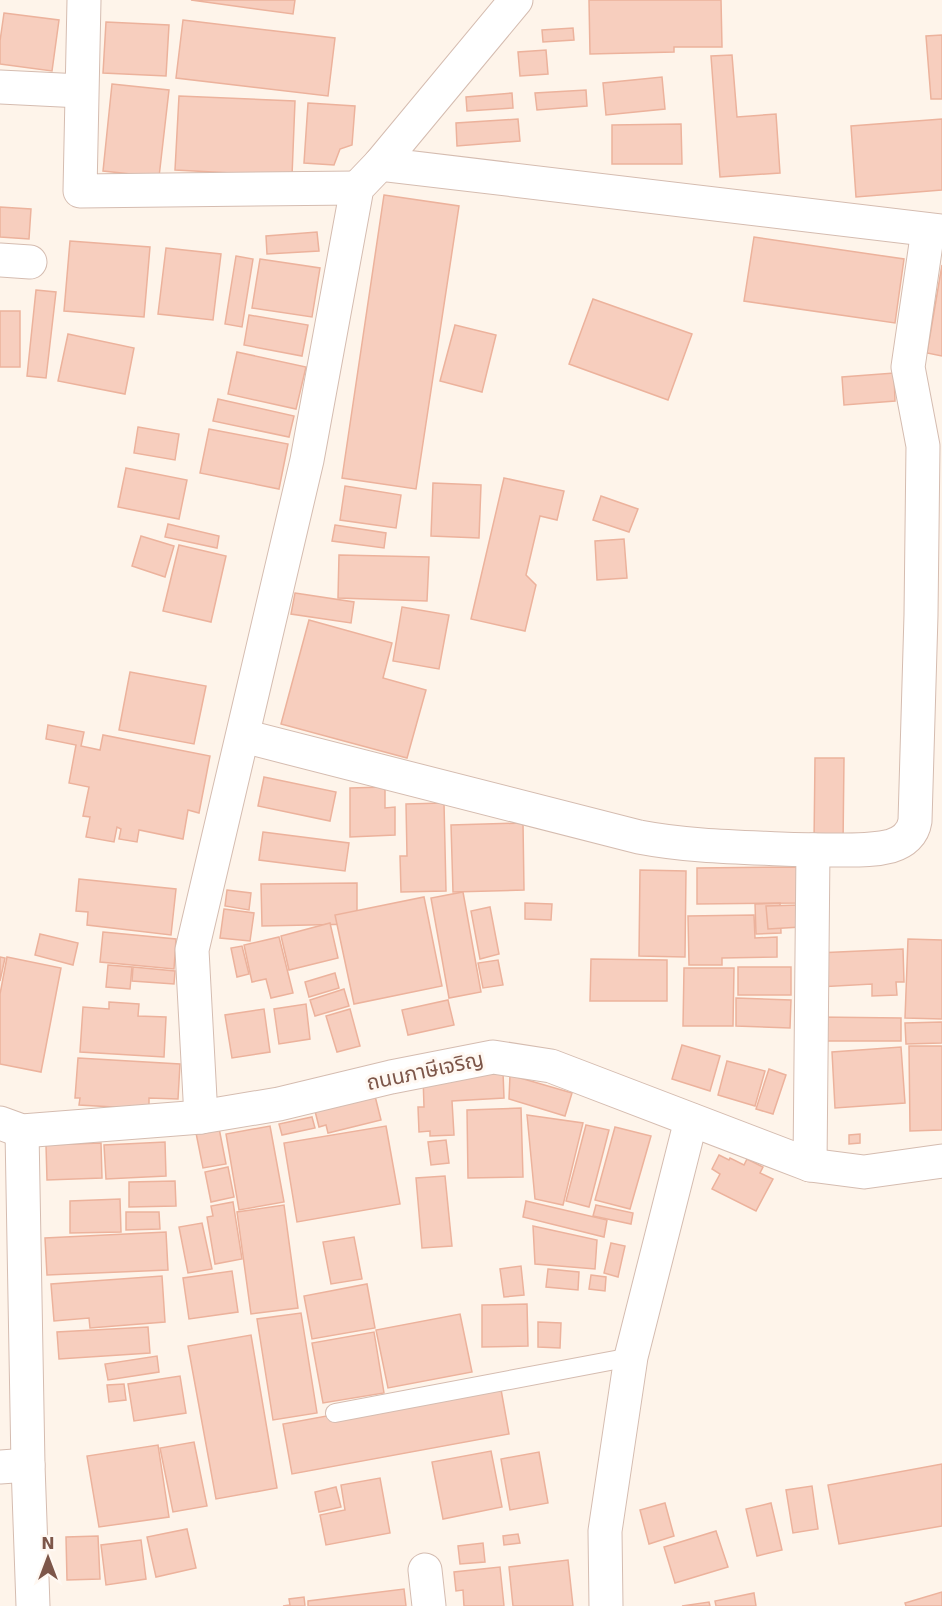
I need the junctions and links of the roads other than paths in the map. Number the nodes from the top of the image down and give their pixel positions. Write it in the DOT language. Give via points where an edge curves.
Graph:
graph roads {
  1 [pos="84,0"];
  2 [pos="516,0"];
  3 [pos="0,87"];
  4 [pos="81,91"];
  5 [pos="380,164"];
  6 [pos="357,188"];
  7 [pos="935,230"];
  8 [pos="243,736"];
  9 [pos="813,850"];
  10 [pos="201,1117"];
  11 [pos="692,1120"];
  12 [pos="11,1127"];
  13 [pos="942,1161"];
  14 [pos="810,1165"];
  15 [pos="631,1357"];
  16 [pos="335,1413"];
  17 [pos="14,1466"];
  18 [pos="425,1570"];
  19 [pos="33,1606"];
  20 [pos="429,1606"];
  21 [pos="606,1606"];
  1 -- 4 [label="street"];
  2 -- 5 [label="street"];
  3 -- 4 [label="street"];
  4 -- 6 [label="street" via="80,192"];
  5 -- 6 [label="street"];
  5 -- 7 [label="street"];
  6 -- 8 [label="street" via="307,460"];
  7 -- 9 [label="street" via="908,367 923,446 914,827 908,837 892,846"];
  8 -- 9 [label="street" via="639,837 688,844"];
  8 -- 10 [label="street" via="192,950"];
  9 -- 14 [label="street"];
  10 -- 11 [label="street, ถนนภาษีเจริญ" via="494,1057 551,1066"];
  10 -- 12 [label="street, ถนนภาษีเจริญ"];
  11 -- 14 [label="street, ถนนภาษีเจริญ"];
  11 -- 15 [label="street"];
  12 -- 17 [label="street"];
  13 -- 14 [label="street, ถนนภาษีเจริญ" via="864,1172"];
  15 -- 16 [label="lane"];
  15 -- 21 [label="street" via="605,1531"];
  17 -- 19 [label="street"];
  18 -- 20 [label="street"];
}
